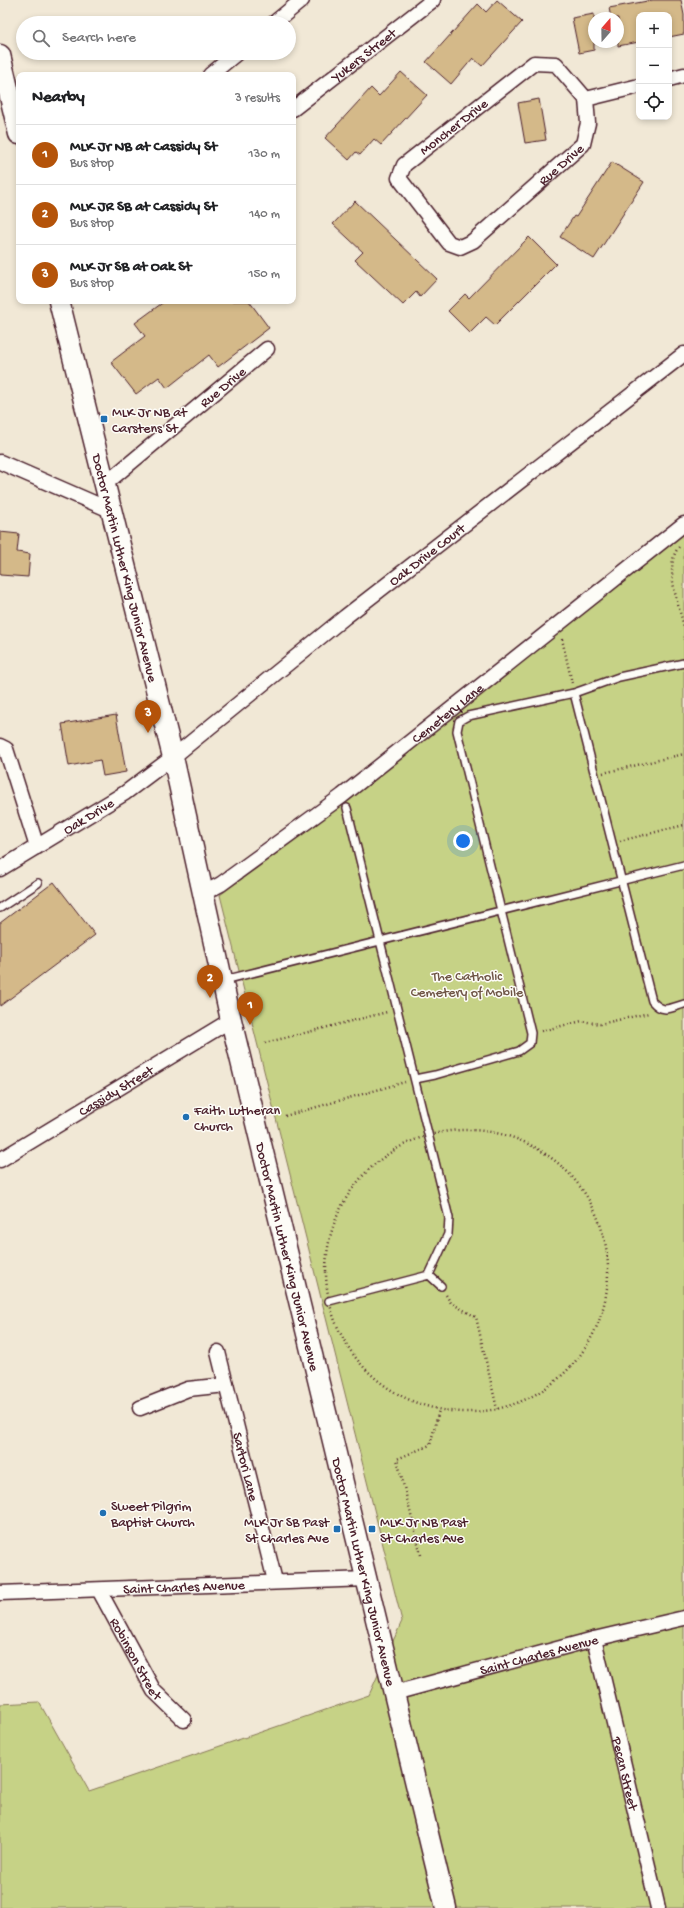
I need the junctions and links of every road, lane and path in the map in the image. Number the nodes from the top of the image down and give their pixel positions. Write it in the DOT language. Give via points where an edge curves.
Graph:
graph roads {
  1 [pos="302,0"];
  2 [pos="433,0"];
  3 [pos="283,16"];
  4 [pos="0,55"];
  5 [pos="228,60"];
  6 [pos="214,72"];
  7 [pos="684,75"];
  8 [pos="672,78"];
  9 [pos="636,87"];
  10 [pos="586,99"];
  11 [pos="296,107"];
  12 [pos="16,122"];
  13 [pos="460,247"];
  14 [pos="61,304"];
  15 [pos="266,349"];
  16 [pos="684,354"];
  17 [pos="0,462"];
  18 [pos="104,485"];
  19 [pos="110,510"];
  20 [pos="684,524"];
  21 [pos="684,542"];
  22 [pos="684,627"];
  23 [pos="562,640"];
  24 [pos="684,663"];
  25 [pos="574,693"];
  26 [pos="0,746"];
  27 [pos="684,754"];
  28 [pos="173,757"];
  29 [pos="595,775"];
  30 [pos="347,808"];
  31 [pos="684,825"];
  32 [pos="612,843"];
  33 [pos="37,847"];
  34 [pos="684,866"];
  35 [pos="0,869"];
  36 [pos="622,881"];
  37 [pos="38,883"];
  38 [pos="204,893"];
  39 [pos="0,908"];
  40 [pos="500,911"];
  41 [pos="380,941"];
  42 [pos="223,981"];
  43 [pos="684,1004"];
  44 [pos="658,1008"];
  45 [pos="397,1009"];
  46 [pos="231,1020"];
  47 [pos="531,1033"];
  48 [pos="265,1043"];
  49 [pos="415,1079"];
  50 [pos="285,1116"];
  51 [pos="428,1135"];
  52 [pos="0,1160"];
  53 [pos="429,1275"];
  54 [pos="441,1286"];
  55 [pos="329,1301"];
  56 [pos="218,1352"];
  57 [pos="226,1385"];
  58 [pos="140,1408"];
  59 [pos="498,1409"];
  60 [pos="439,1410"];
  61 [pos="421,1555"];
  62 [pos="367,1579"];
  63 [pos="275,1581"];
  64 [pos="99,1590"];
  65 [pos="0,1593"];
  66 [pos="684,1618"];
  67 [pos="594,1639"];
  68 [pos="394,1693"];
  69 [pos="184,1720"];
  70 [pos="446,1908"];
  71 [pos="658,1908"];
  1 -- 3 [label="street"];
  2 -- 11 [label="street, Yukers Street"];
  4 -- 12 [label="main road"];
  5 -- 6 [label="street"];
  7 -- 8 [label="street"];
  9 -- 10 [label="street"];
  10 -- 13 [label="street, Rue Drive" via="588,123 583,144 472,242"];
  10 -- 13 [label="street, Moncher Drive" via="556,64 534,63 404,165 399,178 449,243"];
  14 -- 18 [label="main road, Doctor Martin Luther King Junior Avenue"];
  15 -- 18 [label="street, Rue Drive"];
  16 -- 28 [label="street, Oak Drive Court" via="345,617"];
  17 -- 19 [label="street"];
  18 -- 19 [label="main road, Doctor Martin Luther King Junior Avenue"];
  19 -- 28 [label="main road, Doctor Martin Luther King Junior Avenue"];
  20 -- 38 [label="street, Cemetery Lane" via="342,796 221,884"];
  21 -- 22 [label="path" via="675,552 671,572"];
  23 -- 25 [label="path"];
  24 -- 25 [label="lane" via="618,678"];
  25 -- 29 [label="lane"];
  25 -- 40 [label="lane" via="468,716 459,721 457,731"];
  26 -- 33 [label="street" via="6,749"];
  27 -- 29 [label="path"];
  28 -- 33 [label="street, Oak Drive" via="125,793"];
  28 -- 38 [label="main road, Doctor Martin Luther King Junior Avenue"];
  29 -- 32 [label="lane"];
  30 -- 41 [label="lane"];
  31 -- 32 [label="path"];
  32 -- 36 [label="lane"];
  33 -- 35 [label="street, Oak Drive"];
  34 -- 36 [label="lane"];
  36 -- 40 [label="lane"];
  36 -- 44 [label="lane" via="652,1000"];
  37 -- 39 [label="lane"];
  38 -- 42 [label="main road, Doctor Martin Luther King Junior Avenue"];
  40 -- 41 [label="lane"];
  40 -- 47 [label="lane"];
  41 -- 42 [label="lane"];
  41 -- 45 [label="lane"];
  42 -- 46 [label="main road, Doctor Martin Luther King Junior Avenue"];
  43 -- 44 [label="lane" via="664,1010"];
  44 -- 47 [label="path" via="651,1013 600,1024 582,1021"];
  45 -- 48 [label="path"];
  45 -- 49 [label="lane"];
  46 -- 52 [label="street, Cassidy Street"];
  46 -- 62 [label="main road, Doctor Martin Luther King Junior Avenue"];
  47 -- 49 [label="lane" via="530,1043 518,1051"];
  49 -- 50 [label="path"];
  49 -- 51 [label="lane"];
  51 -- 53 [label="lane" via="449,1218 448,1234"];
  51 -- 55 [label="path" via="396,1149 367,1170 345,1198 331,1231 325,1266"];
  51 -- 59 [label="path" via="469,1130 510,1137 535,1149 547,1155 577,1182 598,1218 608,1258 607,1285 606,1298 593,1337 569,1370 536,1395"];
  53 -- 54 [label="lane"];
  53 -- 55 [label="lane"];
  54 -- 59 [label="path" via="451,1303 476,1318"];
  55 -- 60 [label="path" via="339,1332 357,1360 380,1383 408,1400"];
  56 -- 57 [label="street, Sartori Lane"];
  57 -- 58 [label="street" via="188,1389"];
  57 -- 63 [label="street, Sartori Lane"];
  59 -- 60 [label="path" via="468,1412"];
  60 -- 61 [label="path" via="430,1445 397,1459"];
  62 -- 63 [label="street, Saint Charles Avenue"];
  62 -- 68 [label="main road, Doctor Martin Luther King Junior Avenue"];
  63 -- 64 [label="street, Saint Charles Avenue"];
  64 -- 65 [label="street, Saint Charles Avenue"];
  64 -- 69 [label="street, Robinson Street" via="154,1691"];
  66 -- 67 [label="street, Saint Charles Avenue"];
  67 -- 68 [label="street, Saint Charles Avenue"];
  67 -- 71 [label="street, Pecan Street"];
  68 -- 70 [label="main road, Doctor Martin Luther King Junior Avenue"];
}
